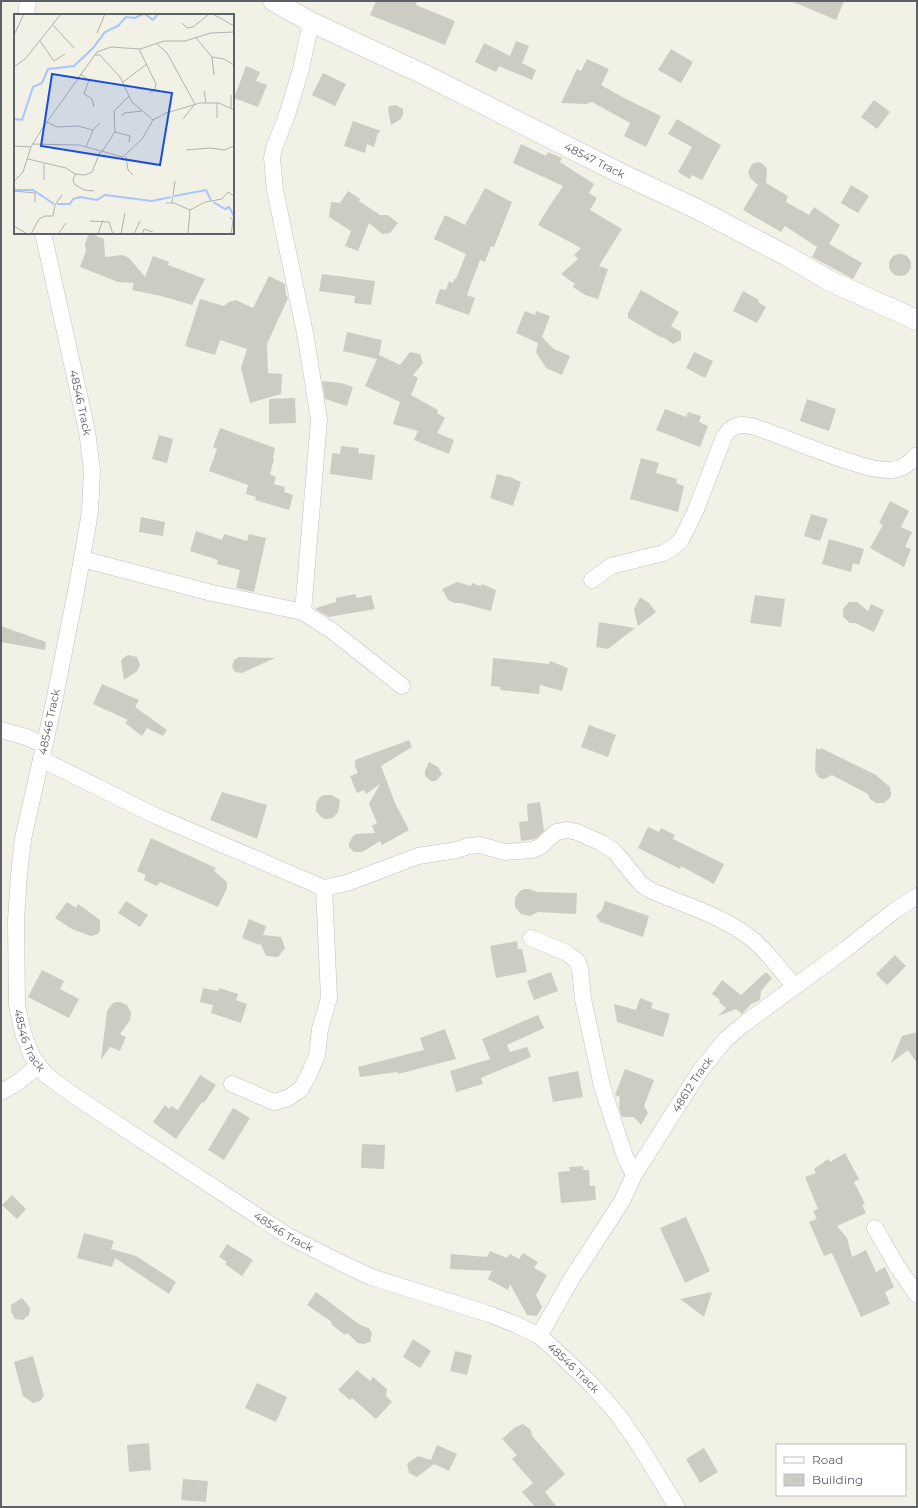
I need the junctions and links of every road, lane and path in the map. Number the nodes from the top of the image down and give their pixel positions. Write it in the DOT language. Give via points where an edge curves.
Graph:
graph roads {
  1 [pos="28,1"];
  2 [pos="273,1"];
  3 [pos="26,14"];
  4 [pos="311,22"];
  5 [pos="42,234"];
  6 [pos="917,320"];
  7 [pos="917,455"];
  8 [pos="82,559"];
  9 [pos="592,580"];
  10 [pos="303,612"];
  11 [pos="402,686"];
  12 [pos="1,730"];
  13 [pos="43,752"];
  14 [pos="324,888"];
  15 [pos="917,896"];
  16 [pos="531,938"];
  17 [pos="795,987"];
  18 [pos="38,1065"];
  19 [pos="232,1084"];
  20 [pos="1,1092"];
  21 [pos="634,1175"];
  22 [pos="875,1228"];
  23 [pos="917,1295"];
  24 [pos="539,1336"];
  25 [pos="677,1507"];
  1 -- 3 [label="street"];
  2 -- 4 [label="street, 48547 Track"];
  4 -- 6 [label="street, 48547 Track" via="423,74 695,208 830,281"];
  4 -- 10 [label="street" via="301,69 272,158 275,190 306,338 319,420"];
  5 -- 8 [label="street, 48546 Track" via="87,431 91,462 90,512"];
  7 -- 9 [label="street" via="901,468 879,469 857,464 746,424 739,424 724,437 695,512 681,540 663,553 611,566"];
  8 -- 10 [label="street" via="212,593"];
  8 -- 13 [label="street, 48546 Track"];
  10 -- 11 [label="street" via="331,630"];
  12 -- 13 [label="street" via="26,737"];
  13 -- 14 [label="street" via="156,816"];
  13 -- 18 [label="street, 48546 Track" via="23,839 16,921 18,1005 23,1033"];
  14 -- 17 [label="street" via="347,883 418,856 480,845 506,852 532,850 540,847 556,832 577,832 614,851 642,886 722,920 741,931 761,947"];
  14 -- 19 [label="street" via="329,998 320,1029 317,1056 307,1078 294,1095 274,1102"];
  15 -- 17 [label="street, 48612 Track"];
  16 -- 21 [label="street" via="566,953 577,961 602,1086 624,1154"];
  17 -- 21 [label="street, 48612 Track" via="725,1040 700,1071"];
  18 -- 20 [label="street"];
  18 -- 24 [label="street, 48546 Track" via="46,1075 76,1097 288,1236 371,1277 489,1314"];
  21 -- 24 [label="street, 48612 Track" via="622,1201 572,1278"];
  22 -- 23 [label="street"];
  24 -- 25 [label="street, 48546 Track" via="590,1383 619,1416"];
}
